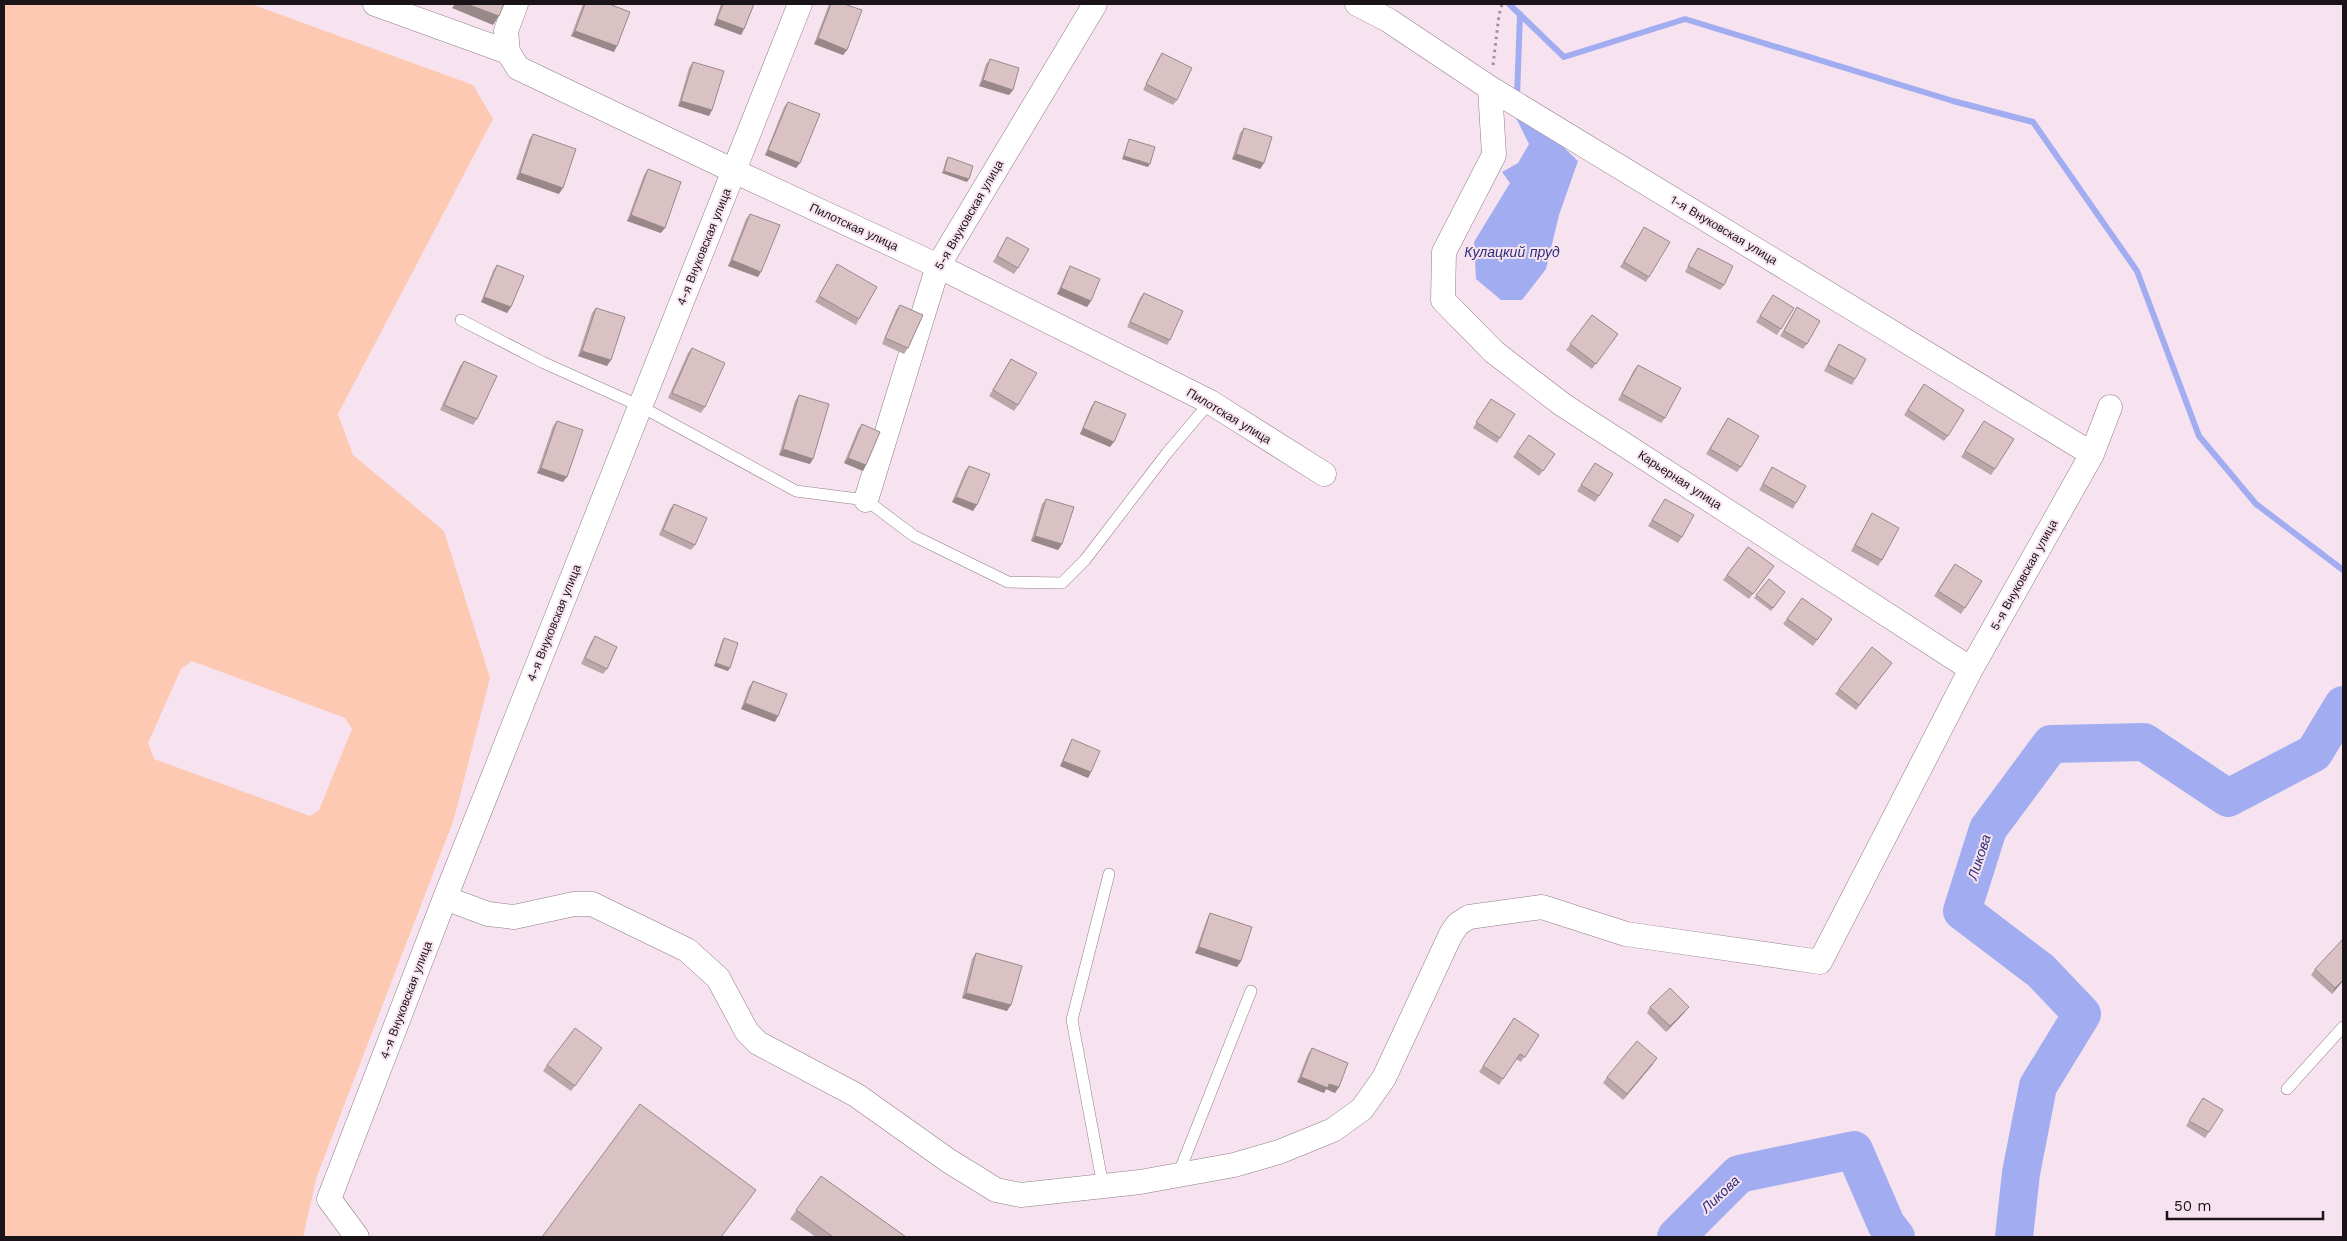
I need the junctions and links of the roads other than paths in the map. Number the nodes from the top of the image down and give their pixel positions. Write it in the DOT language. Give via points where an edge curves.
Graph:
graph roads {
  1 [pos="375,4"];
  2 [pos="516,4"];
  3 [pos="800,4"];
  4 [pos="1095,4"];
  5 [pos="1357,4"];
  6 [pos="508,52"];
  7 [pos="1490,88"];
  8 [pos="734,171"];
  9 [pos="938,266"];
  10 [pos="461,320"];
  11 [pos="1210,402"];
  12 [pos="640,406"];
  13 [pos="2110,407"];
  14 [pos="2092,454"];
  15 [pos="1324,474"];
  16 [pos="866,500"];
  17 [pos="1971,669"];
  18 [pos="1109,874"];
  19 [pos="445,898"];
  20 [pos="1251,992"];
  21 [pos="2343,1027"];
  22 [pos="2287,1089"];
  23 [pos="1178,1175"];
  24 [pos="1103,1186"];
  25 [pos="357,1237"];
  1 -- 6 [label="street"];
  2 -- 6 [label="street" via="506,31"];
  3 -- 8 [label="street, 4-я Внуковская улица"];
  4 -- 9 [label="street, 5-я Внуковская улица"];
  5 -- 7 [label="street, 1-я Внуковская улица" via="1388,20"];
  6 -- 8 [label="street, Пилотская улица" via="518,68"];
  7 -- 14 [label="street, 1-я Внуковская улица"];
  7 -- 17 [label="street, Карьерная улица" via="1494,156 1444,252 1443,300 1494,352 1563,404"];
  8 -- 9 [label="street, Пилотская улица"];
  8 -- 12 [label="street, 4-я Внуковская улица"];
  9 -- 11 [label="street, Пилотская улица"];
  9 -- 16 [label="street, 5-я Внуковская улица"];
  10 -- 12 [label="lane" via="542,362"];
  11 -- 15 [label="street, Пилотская улица"];
  11 -- 16 [label="lane" via="1085,560 1062,583 1008,582 914,536"];
  12 -- 16 [label="lane" via="796,491"];
  12 -- 19 [label="street, 4-я Внуковская улица"];
  13 -- 14 [label="street, 5-я Внуковская улица"];
  14 -- 17 [label="street, 5-я Внуковская улица"];
  17 -- 23 [label="street, 5-я Внуковская улица" via="1820,962 1626,934 1542,907 1470,917 1458,924 1451,934 1384,1078 1362,1109 1333,1130 1279,1152 1234,1165"];
  18 -- 24 [label="lane" via="1072,1020"];
  19 -- 24 [label="street" via="488,914 514,917 574,904 592,904 687,950 718,978 747,1032 758,1043 856,1095 996,1190 1021,1195"];
  19 -- 25 [label="street, 4-я Внуковская улица" via="329,1199"];
  20 -- 23 [label="lane"];
  21 -- 22 [label="lane"];
  23 -- 24 [label="street"];
}
